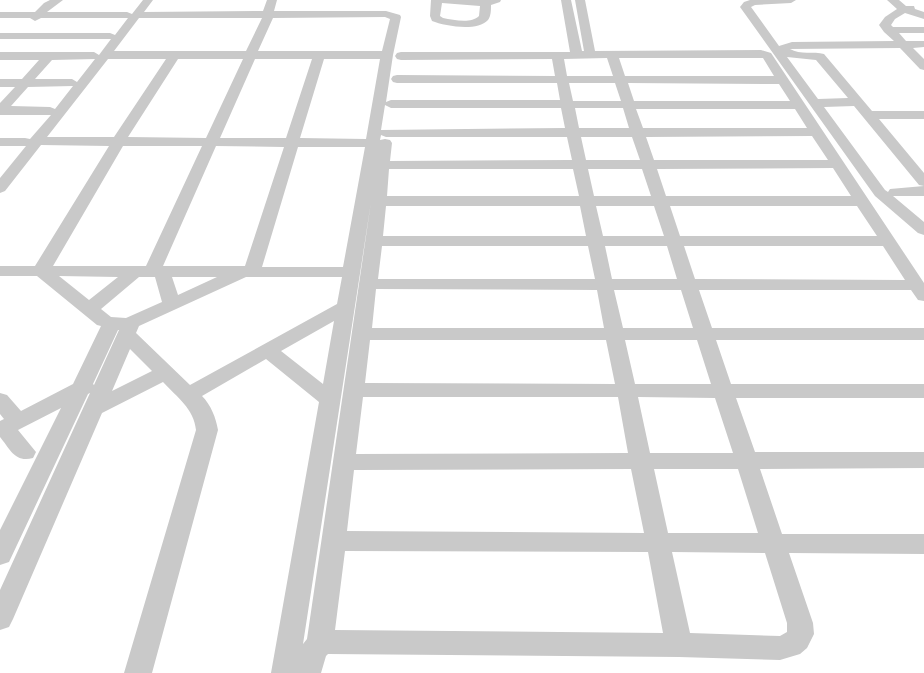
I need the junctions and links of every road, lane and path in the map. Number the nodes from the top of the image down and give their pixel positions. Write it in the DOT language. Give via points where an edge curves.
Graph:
graph roads {
  1 [pos="148,0"];
  2 [pos="791,0"];
  3 [pos="892,0"];
  4 [pos="566,1"];
  5 [pos="580,1"];
  6 [pos="766,1"];
  7 [pos="52,2"];
  8 [pos="275,4"];
  9 [pos="436,4"];
  10 [pos="95,5"];
  11 [pos="489,5"];
  12 [pos="904,6"];
  13 [pos="134,10"];
  14 [pos="924,12"];
  15 [pos="0,15"];
  16 [pos="38,15"];
  17 [pos="86,15"];
  18 [pos="924,16"];
  19 [pos="570,17"];
  20 [pos="584,17"];
  21 [pos="888,30"];
  22 [pos="924,30"];
  23 [pos="0,36"];
  24 [pos="17,36"];
  25 [pos="67,36"];
  26 [pos="110,36"];
  27 [pos="924,40"];
  28 [pos="901,42"];
  29 [pos="924,44"];
  30 [pos="397,53"];
  31 [pos="589,53"];
  32 [pos="0,55"];
  33 [pos="100,55"];
  34 [pos="174,55"];
  35 [pos="249,55"];
  36 [pos="320,55"];
  37 [pos="557,55"];
  38 [pos="49,56"];
  39 [pos="924,66"];
  40 [pos="396,79"];
  41 [pos="562,80"];
  42 [pos="620,80"];
  43 [pos="783,80"];
  44 [pos="72,83"];
  45 [pos="0,84"];
  46 [pos="25,84"];
  47 [pos="858,102"];
  48 [pos="814,103"];
  49 [pos="391,104"];
  50 [pos="567,104"];
  51 [pos="628,104"];
  52 [pos="800,104"];
  53 [pos="50,110"];
  54 [pos="0,111"];
  55 [pos="869,115"];
  56 [pos="924,115"];
  57 [pos="638,132"];
  58 [pos="818,132"];
  59 [pos="573,133"];
  60 [pos="379,138"];
  61 [pos="31,141"];
  62 [pos="0,142"];
  63 [pos="118,142"];
  64 [pos="210,142"];
  65 [pos="292,142"];
  66 [pos="579,164"];
  67 [pos="648,164"];
  68 [pos="838,164"];
  69 [pos="382,165"];
  70 [pos="0,172"];
  71 [pos="924,182"];
  72 [pos="0,188"];
  73 [pos="924,191"];
  74 [pos="895,192"];
  75 [pos="862,200"];
  76 [pos="378,201"];
  77 [pos="587,201"];
  78 [pos="660,201"];
  79 [pos="924,230"];
  80 [pos="374,241"];
  81 [pos="595,241"];
  82 [pos="673,241"];
  83 [pos="888,241"];
  84 [pos="0,271"];
  85 [pos="41,271"];
  86 [pos="150,271"];
  87 [pos="247,272"];
  88 [pos="351,272"];
  89 [pos="368,284"];
  90 [pos="604,284"];
  91 [pos="688,284"];
  92 [pos="920,290"];
  93 [pos="172,305"];
  94 [pos="345,306"];
  95 [pos="90,309"];
  96 [pos="123,327"];
  97 [pos="360,334"];
  98 [pos="614,334"];
  99 [pos="704,334"];
  100 [pos="924,334"];
  101 [pos="268,350"];
  102 [pos="166,373"];
  103 [pos="353,390"];
  104 [pos="626,391"];
  105 [pos="723,391"];
  106 [pos="924,391"];
  107 [pos="92,395"];
  108 [pos="188,395"];
  109 [pos="330,400"];
  110 [pos="1,403"];
  111 [pos="17,420"];
  112 [pos="25,452"];
  113 [pos="924,460"];
  114 [pos="641,461"];
  115 [pos="746,461"];
  116 [pos="344,462"];
  117 [pos="333,541"];
  118 [pos="658,543"];
  119 [pos="774,544"];
  120 [pos="924,544"];
  121 [pos="0,555"];
  122 [pos="0,619"];
  123 [pos="320,643"];
  124 [pos="679,644"];
  125 [pos="138,673"];
  126 [pos="285,673"];
  127 [pos="307,673"];
  1 -- 13 [label="street"];
  2 -- 6 [label="street"];
  3 -- 12 [label="street"];
  4 -- 5 [label="street"];
  4 -- 19 [label="street"];
  5 -- 20 [label="street"];
  6 -- 48 [label="street" via="754,2 745,7"];
  7 -- 16 [label="street"];
  8 -- 13 [label="street" via="201,19"];
  8 -- 30 [label="street" via="333,18 386,14 395,16"];
  8 -- 35 [label="street"];
  9 -- 11 [label="street"];
  9 -- 11 [label="street" via="435,16 439,21 462,23 482,20"];
  10 -- 17 [label="street"];
  12 -- 14 [label="street"];
  12 -- 18 [label="street"];
  12 -- 21 [label="street" via="885,22"];
  13 -- 17 [label="street"];
  13 -- 26 [label="street"];
  13 -- 33 [label="street"];
  15 -- 16 [label="street"];
  16 -- 17 [label="street"];
  16 -- 24 [label="street"];
  17 -- 25 [label="street"];
  19 -- 20 [label="street"];
  19 -- 31 [label="street"];
  20 -- 31 [label="street"];
  21 -- 22 [label="street"];
  21 -- 28 [label="street"];
  23 -- 24 [label="street"];
  24 -- 25 [label="street"];
  24 -- 32 [label="street"];
  25 -- 26 [label="street"];
  26 -- 33 [label="street"];
  27 -- 28 [label="street"];
  28 -- 29 [label="street"];
  28 -- 39 [label="street"];
  28 -- 47 [label="street" via="792,45 783,48 789,53 820,57"];
  30 -- 36 [label="street"];
  30 -- 37 [label="street"];
  30 -- 40 [label="street"];
  30 -- 60 [label="street"];
  31 -- 37 [label="street"];
  31 -- 42 [label="street"];
  31 -- 43 [label="street" via="764,55 769,57"];
  32 -- 38 [label="street"];
  33 -- 34 [label="street"];
  33 -- 38 [label="street"];
  33 -- 44 [label="street"];
  33 -- 61 [label="street"];
  34 -- 35 [label="street"];
  34 -- 63 [label="street"];
  35 -- 36 [label="street"];
  35 -- 64 [label="street"];
  36 -- 65 [label="street"];
  37 -- 41 [label="street"];
  38 -- 46 [label="street"];
  40 -- 41 [label="street"];
  40 -- 49 [label="street"];
  41 -- 42 [label="street"];
  41 -- 50 [label="street"];
  42 -- 43 [label="street"];
  42 -- 51 [label="street"];
  43 -- 52 [label="street"];
  44 -- 46 [label="street"];
  44 -- 53 [label="street"];
  45 -- 46 [label="street"];
  46 -- 54 [label="street"];
  47 -- 48 [label="street"];
  47 -- 55 [label="street"];
  48 -- 79 [label="street" via="880,193"];
  49 -- 50 [label="street"];
  49 -- 60 [label="street"];
  50 -- 51 [label="street"];
  50 -- 59 [label="street"];
  51 -- 52 [label="street"];
  51 -- 57 [label="street"];
  52 -- 58 [label="street"];
  53 -- 54 [label="street"];
  53 -- 61 [label="street"];
  55 -- 56 [label="street"];
  55 -- 71 [label="street"];
  57 -- 58 [label="street"];
  57 -- 59 [label="street"];
  57 -- 67 [label="street"];
  58 -- 68 [label="street"];
  59 -- 60 [label="street"];
  59 -- 66 [label="street"];
  60 -- 65 [label="street"];
  60 -- 69 [label="street"];
  60 -- 88 [label="street"];
  61 -- 62 [label="street"];
  61 -- 63 [label="street"];
  61 -- 70 [label="street"];
  61 -- 72 [label="street"];
  63 -- 64 [label="street"];
  63 -- 85 [label="street"];
  64 -- 65 [label="street"];
  64 -- 86 [label="street"];
  65 -- 87 [label="street"];
  66 -- 67 [label="street"];
  66 -- 69 [label="street"];
  66 -- 77 [label="street"];
  67 -- 68 [label="street"];
  67 -- 78 [label="street"];
  68 -- 75 [label="street"];
  69 -- 76 [label="street"];
  73 -- 74 [label="street"];
  75 -- 78 [label="street"];
  75 -- 83 [label="street"];
  76 -- 77 [label="street"];
  76 -- 80 [label="street"];
  77 -- 78 [label="street"];
  77 -- 81 [label="street"];
  78 -- 82 [label="street"];
  80 -- 81 [label="street"];
  80 -- 89 [label="street"];
  81 -- 82 [label="street"];
  81 -- 90 [label="street"];
  82 -- 83 [label="street"];
  82 -- 91 [label="street"];
  83 -- 92 [label="street"];
  84 -- 85 [label="street"];
  85 -- 86 [label="street"];
  85 -- 95 [label="street"];
  86 -- 87 [label="street"];
  86 -- 93 [label="street"];
  86 -- 95 [label="street"];
  87 -- 88 [label="street"];
  87 -- 93 [label="street"];
  88 -- 94 [label="street"];
  89 -- 90 [label="street"];
  89 -- 97 [label="street"];
  90 -- 91 [label="street"];
  90 -- 98 [label="street"];
  91 -- 92 [label="street"];
  91 -- 99 [label="street"];
  93 -- 96 [label="street"];
  94 -- 101 [label="street"];
  94 -- 109 [label="street"];
  95 -- 96 [label="street" via="104,321"];
  96 -- 102 [label="street"];
  96 -- 107 [label="street"];
  97 -- 98 [label="street"];
  97 -- 103 [label="street"];
  98 -- 99 [label="street"];
  98 -- 104 [label="street"];
  99 -- 100 [label="street"];
  99 -- 105 [label="street"];
  101 -- 108 [label="street"];
  101 -- 109 [label="street"];
  102 -- 107 [label="street"];
  102 -- 108 [label="street"];
  103 -- 104 [label="street"];
  103 -- 116 [label="street"];
  104 -- 105 [label="street"];
  104 -- 114 [label="street"];
  105 -- 106 [label="street"];
  105 -- 115 [label="street"];
  107 -- 111 [label="street"];
  107 -- 121 [label="street"];
  107 -- 122 [label="street"];
  108 -- 125 [label="street" via="202,411 207,430"];
  109 -- 126 [label="street"];
  110 -- 111 [label="street"];
  111 -- 112 [label="street" via="6,430"];
  113 -- 115 [label="street"];
  114 -- 115 [label="street"];
  114 -- 116 [label="street"];
  114 -- 118 [label="street"];
  115 -- 119 [label="street"];
  116 -- 117 [label="street"];
  117 -- 118 [label="street"];
  117 -- 123 [label="street"];
  118 -- 119 [label="street"];
  118 -- 124 [label="street"];
  119 -- 120 [label="street"];
  119 -- 124 [label="street" via="800,623 802,634 797,641 780,648"];
  123 -- 124 [label="street"];
  123 -- 127 [label="street" via="314,650"];
}
